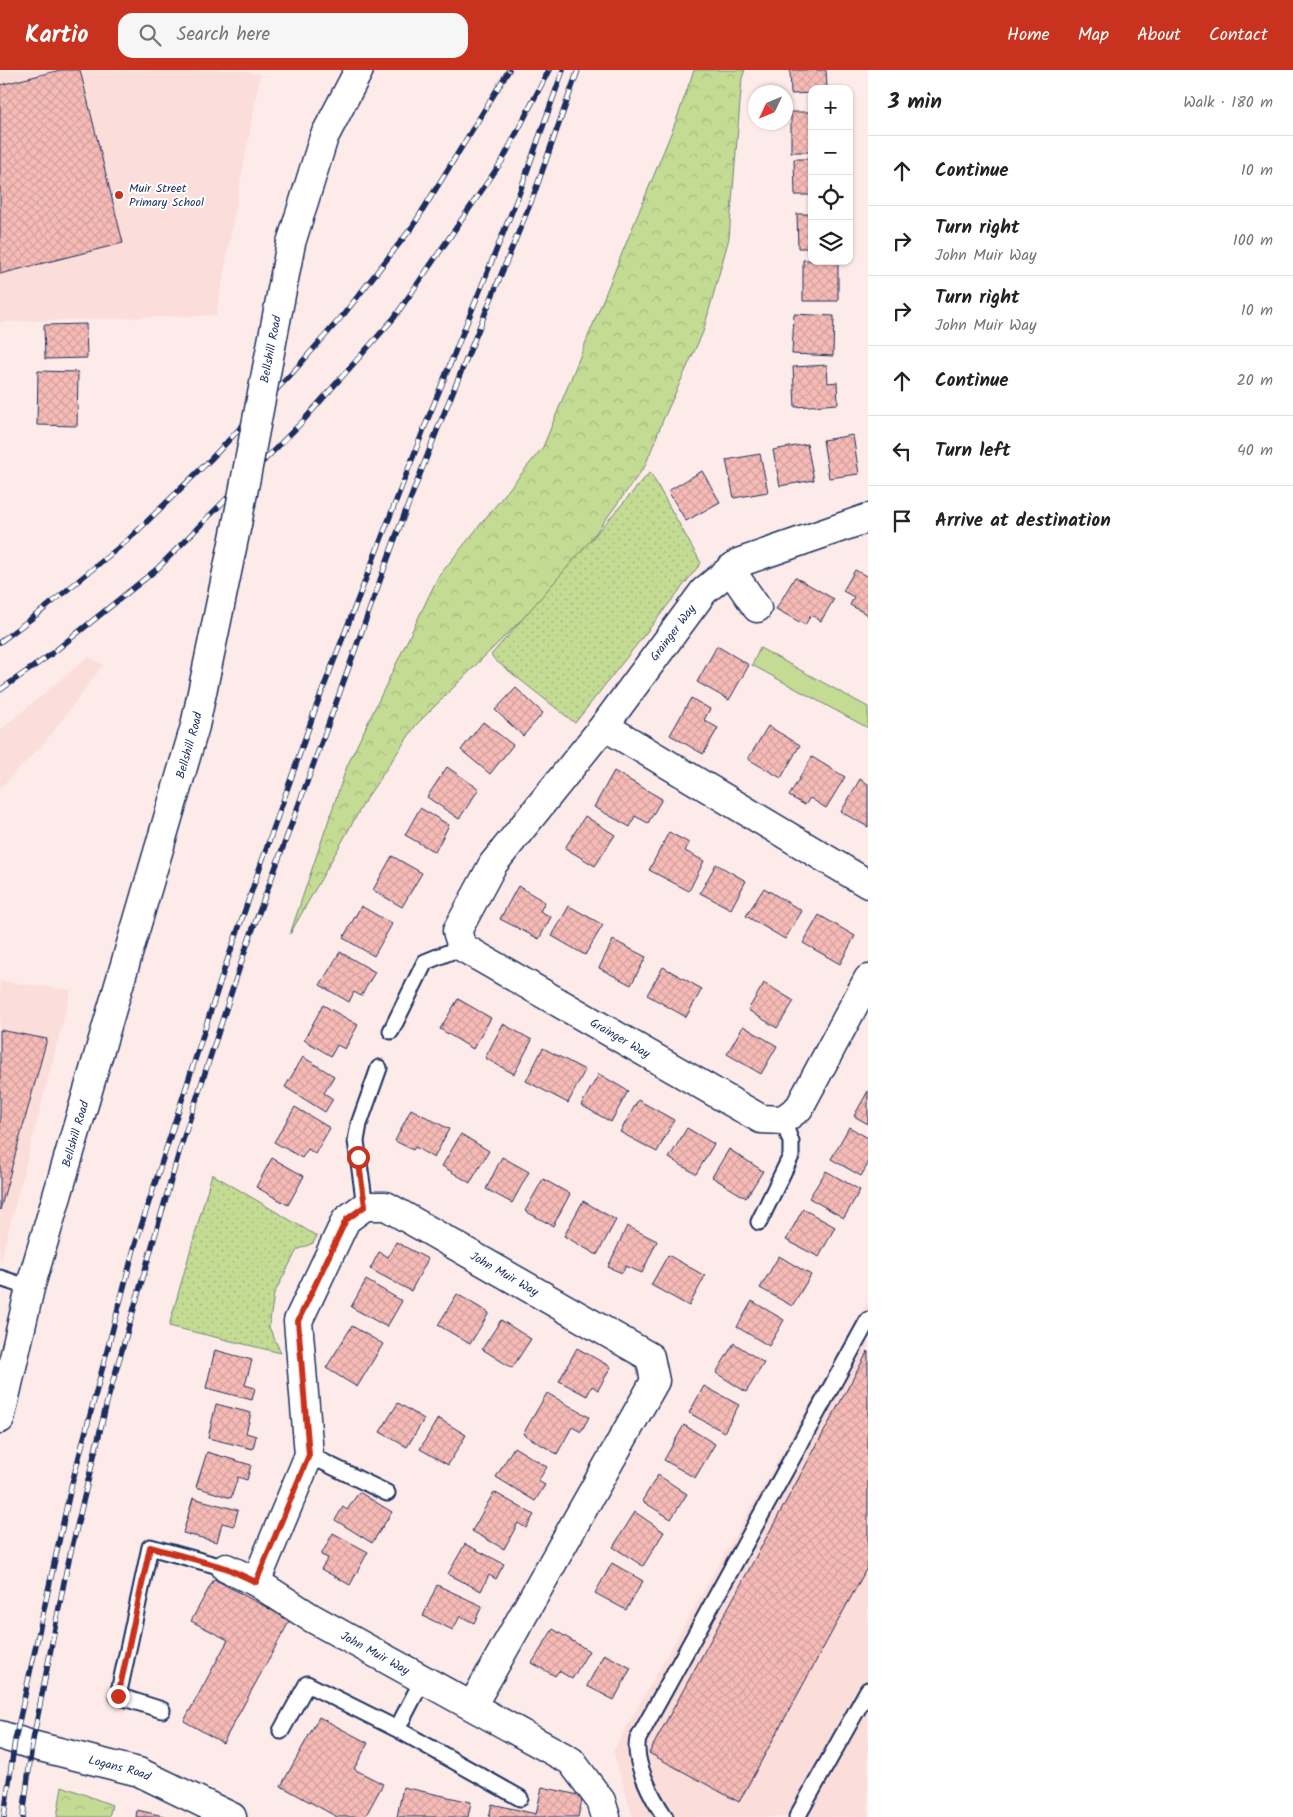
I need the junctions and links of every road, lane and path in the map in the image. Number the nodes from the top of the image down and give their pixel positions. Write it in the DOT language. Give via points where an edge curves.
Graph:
graph roads {
  1 [pos="358,70"];
  2 [pos="868,518"];
  3 [pos="730,569"];
  4 [pos="757,608"];
  5 [pos="604,726"];
  6 [pos="868,884"];
  7 [pos="462,947"];
  8 [pos="868,979"];
  9 [pos="391,1031"];
  10 [pos="379,1068"];
  11 [pos="782,1120"];
  12 [pos="365,1206"];
  13 [pos="759,1222"];
  14 [pos="0,1278"];
  15 [pos="30,1288"];
  16 [pos="868,1320"];
  17 [pos="0,1419"];
  18 [pos="309,1455"];
  19 [pos="387,1493"];
  20 [pos="226,1568"];
  21 [pos="256,1582"];
  22 [pos="423,1679"];
  23 [pos="868,1690"];
  24 [pos="472,1706"];
  25 [pos="162,1710"];
  26 [pos="397,1729"];
  27 [pos="281,1731"];
  28 [pos="0,1735"];
  29 [pos="520,1798"];
  30 [pos="232,1817"];
  31 [pos="606,1817"];
  32 [pos="665,1817"];
  33 [pos="797,1817"];
  1 -- 15 [label="street, Bellshill Road, bridge" via="324,137 291,243 238,524 195,726"];
  2 -- 3 [label="street, Grainger Way" via="738,563"];
  3 -- 4 [label="street"];
  3 -- 5 [label="street, Grainger Way" via="704,591"];
  5 -- 6 [label="street"];
  5 -- 7 [label="street, Grainger Way" via="493,864 457,931"];
  7 -- 9 [label="lane" via="425,962"];
  7 -- 11 [label="street, Grainger Way" via="761,1118"];
  8 -- 11 [label="street" via="799,1108"];
  10 -- 12 [label="lane" via="356,1141"];
  11 -- 13 [label="lane" via="791,1142 791,1156"];
  12 -- 18 [label="street" via="346,1220 298,1321"];
  12 -- 24 [label="street, John Muir Way" via="386,1206 650,1357 655,1381"];
  14 -- 15 [label="lane"];
  15 -- 17 [label="street, Bellshill Road"];
  16 -- 32 [label="lane" via="638,1739 639,1762"];
  18 -- 19 [label="lane"];
  18 -- 21 [label="street"];
  20 -- 21 [label="street, John Muir Way"];
  20 -- 25 [label="lane" via="150,1547 118,1696"];
  21 -- 22 [label="street, John Muir Way" via="310,1617"];
  22 -- 24 [label="street, John Muir Way"];
  22 -- 26 [label="lane"];
  23 -- 33 [label="lane"];
  24 -- 31 [label="street, John Muir Way" via="570,1761 601,1802"];
  26 -- 27 [label="lane" via="307,1684"];
  26 -- 29 [label="lane"];
  28 -- 30 [label="street, Logans Road" via="139,1772"];
}
